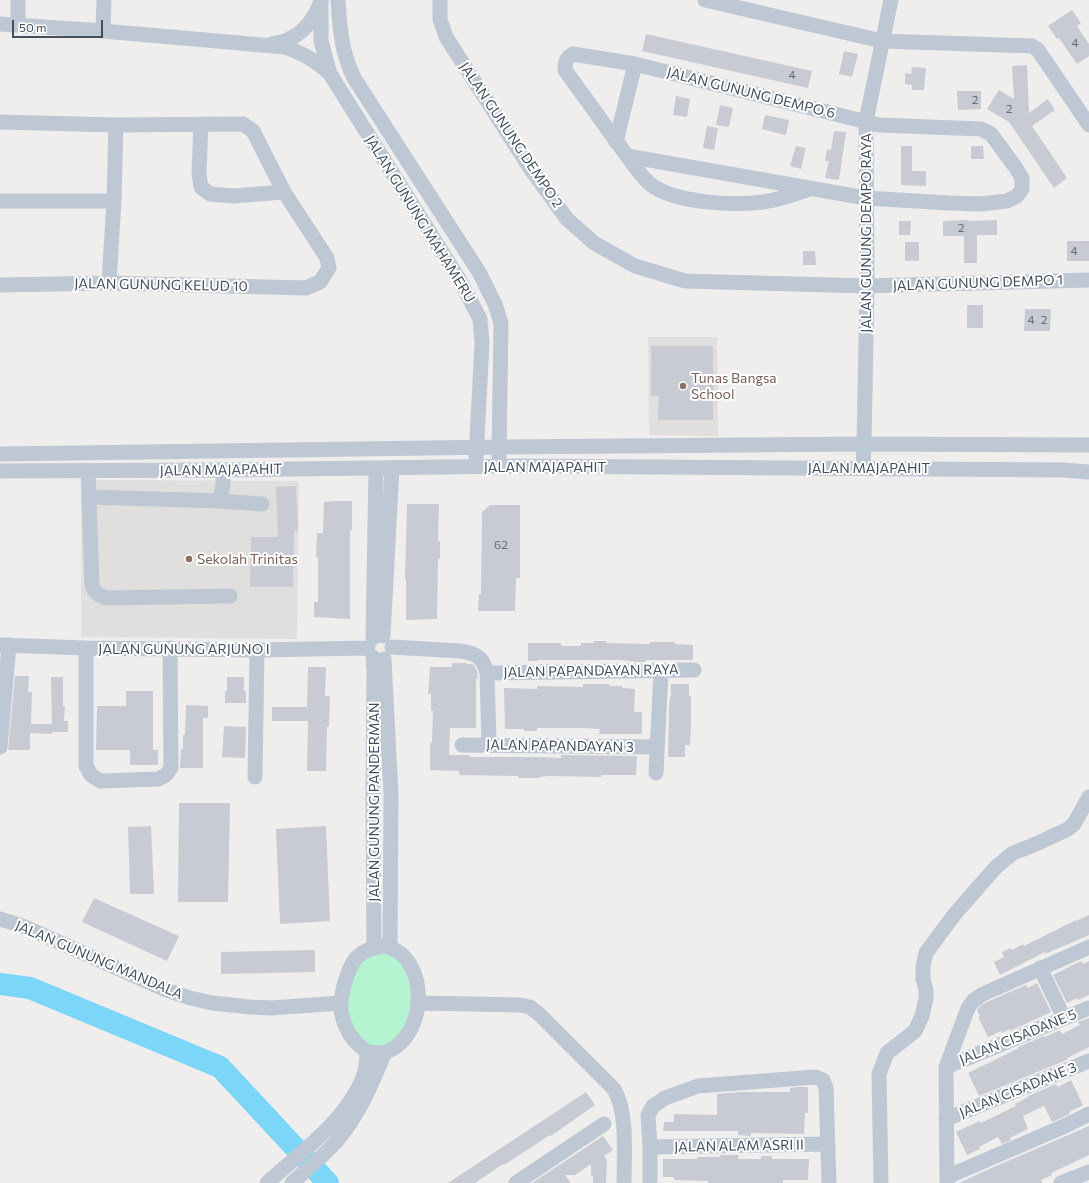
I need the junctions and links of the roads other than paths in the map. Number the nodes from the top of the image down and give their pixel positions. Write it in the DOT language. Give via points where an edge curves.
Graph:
graph roads {
  1 [pos="18,0"];
  2 [pos="104,0"];
  3 [pos="338,0"];
  4 [pos="440,0"];
  5 [pos="705,0"];
  6 [pos="891,0"];
  7 [pos="321,1"];
  8 [pos="0,24"];
  9 [pos="18,25"];
  10 [pos="103,31"];
  11 [pos="882,41"];
  12 [pos="267,45"];
  13 [pos="635,64"];
  14 [pos="330,74"];
  15 [pos="866,121"];
  16 [pos="0,122"];
  17 [pos="201,124"];
  18 [pos="116,125"];
  19 [pos="1089,125"];
  20 [pos="616,142"];
  21 [pos="627,156"];
  22 [pos="417,176"];
  23 [pos="401,186"];
  24 [pos="813,189"];
  25 [pos="284,192"];
  26 [pos="866,198"];
  27 [pos="0,201"];
  28 [pos="114,201"];
  29 [pos="1089,280"];
  30 [pos="109,283"];
  31 [pos="0,285"];
  32 [pos="867,286"];
  33 [pos="864,444"];
  34 [pos="1089,445"];
  35 [pos="499,447"];
  36 [pos="476,448"];
  37 [pos="0,454"];
  38 [pos="53,454"];
  39 [pos="476,467"];
  40 [pos="498,467"];
  41 [pos="376,468"];
  42 [pos="392,468"];
  43 [pos="863,468"];
  44 [pos="223,470"];
  45 [pos="0,471"];
  46 [pos="53,471"];
  47 [pos="88,471"];
  48 [pos="1089,472"];
  49 [pos="89,497"];
  50 [pos="220,502"];
  51 [pos="262,504"];
  52 [pos="230,596"];
  53 [pos="4,645"];
  54 [pos="379,647"];
  55 [pos="86,648"];
  56 [pos="170,648"];
  57 [pos="257,650"];
  58 [pos="694,670"];
  59 [pos="661,671"];
  60 [pos="487,673"];
  61 [pos="489,744"];
  62 [pos="462,745"];
  63 [pos="0,747"];
  64 [pos="657,747"];
  65 [pos="656,773"];
  66 [pos="255,777"];
  67 [pos="1089,797"];
  68 [pos="0,919"];
  69 [pos="374,947"];
  70 [pos="390,947"];
  71 [pos="1089,947"];
  72 [pos="1040,968"];
  73 [pos="341,1003"];
  74 [pos="419,1003"];
  75 [pos="1089,1008"];
  76 [pos="1064,1018"];
  77 [pos="368,1052"];
  78 [pos="385,1052"];
  79 [pos="1089,1061"];
  80 [pos="946,1067"];
  81 [pos="1089,1114"];
  82 [pos="946,1119"];
  83 [pos="604,1124"];
  84 [pos="828,1144"];
  85 [pos="650,1147"];
  86 [pos="1089,1172"];
  87 [pos="272,1179"];
  88 [pos="947,1180"];
  89 [pos="292,1183"];
  90 [pos="516,1183"];
  91 [pos="624,1183"];
  92 [pos="650,1183"];
  93 [pos="829,1183"];
  94 [pos="881,1183"];
  95 [pos="1061,1183"];
  1 -- 9 [label="street"];
  2 -- 10 [label="street"];
  3 -- 22 [label="street, JALAN GUNUNG MAHAMERU" via="346,61 354,78"];
  4 -- 32 [label="street, JALAN GUNUNG DEMPO 2" via="440,19 449,42 530,168 567,219 594,243 635,266 685,281"];
  5 -- 11 [label="street"];
  6 -- 11 [label="street, JALAN GUNUNG DEMPO RAYA"];
  7 -- 12 [label="street" via="315,16 306,28 288,40"];
  7 -- 14 [label="street, JALAN GUNUNG MAHAMERU" via="321,41"];
  8 -- 9 [label="street"];
  9 -- 10 [label="street"];
  10 -- 12 [label="street"];
  11 -- 15 [label="street, JALAN GUNUNG DEMPO RAYA"];
  11 -- 19 [label="street" via="1032,46 1038,50"];
  12 -- 14 [label="street" via="285,47 302,53"];
  13 -- 15 [label="street, JALAN GUNUNG DEMPO 6"];
  13 -- 20 [label="street"];
  13 -- 20 [label="street, JALAN GUNUNG DEMPO 6" via="573,54 565,62 565,70"];
  14 -- 23 [label="street, JALAN GUNUNG MAHAMERU"];
  15 -- 26 [label="street, JALAN GUNUNG DEMPO RAYA"];
  15 -- 26 [label="street, JALAN GUNUNG DEMPO 6" via="879,125 981,128 991,134 1016,168 1022,178 1022,189 1007,201 982,204"];
  16 -- 18 [label="street"];
  17 -- 18 [label="street"];
  17 -- 25 [label="street" via="243,124 252,131"];
  17 -- 25 [label="street" via="201,187 210,194 232,196"];
  18 -- 28 [label="street"];
  20 -- 21 [label="street, JALAN GUNUNG DEMPO 6"];
  21 -- 24 [label="street, JALAN GUNUNG DEMPO 6"];
  21 -- 24 [label="street, JALAN GUNUNG DEMPO 6" via="651,184 684,199 730,204 763,202"];
  22 -- 23 [label="street"];
  22 -- 35 [label="street, JALAN GUNUNG MAHAMERU" via="479,272 495,304 501,323"];
  23 -- 36 [label="street, JALAN GUNUNG MAHAMERU" via="459,279 480,319 482,343"];
  24 -- 26 [label="street, JALAN GUNUNG DEMPO 6"];
  25 -- 30 [label="street, JALAN GUNUNG KELUD 10" via="327,258 329,268 320,282 306,288"];
  26 -- 32 [label="street, JALAN GUNUNG DEMPO RAYA"];
  27 -- 28 [label="street"];
  28 -- 30 [label="street"];
  29 -- 32 [label="street, JALAN GUNUNG DEMPO 1"];
  30 -- 31 [label="street, JALAN GUNUNG KELUD 10"];
  32 -- 33 [label="street, JALAN GUNUNG DEMPO RAYA"];
  33 -- 34 [label="street, JALAN MAJAPAHIT"];
  33 -- 35 [label="street, JALAN MAJAPAHIT"];
  33 -- 43 [label="street, JALAN GUNUNG DEMPO RAYA"];
  35 -- 36 [label="street, JALAN MAJAPAHIT"];
  35 -- 40 [label="street, JALAN GUNUNG MAHAMERU"];
  36 -- 38 [label="street, JALAN MAJAPAHIT"];
  36 -- 39 [label="street, JALAN GUNUNG MAHAMERU"];
  37 -- 38 [label="street, JALAN MAJAPAHIT"];
  38 -- 46 [label="street"];
  39 -- 40 [label="street, JALAN MAJAPAHIT"];
  39 -- 42 [label="street, JALAN MAJAPAHIT"];
  40 -- 43 [label="street, JALAN MAJAPAHIT"];
  41 -- 42 [label="street, JALAN MAJAPAHIT"];
  41 -- 44 [label="street, JALAN MAJAPAHIT"];
  41 -- 54 [label="street, JALAN GUNUNG PANDERMAN"];
  42 -- 54 [label="street, JALAN GUNUNG PANDERMAN"];
  43 -- 48 [label="street, JALAN MAJAPAHIT"];
  44 -- 47 [label="street, JALAN MAJAPAHIT"];
  44 -- 50 [label="street"];
  45 -- 46 [label="street, JALAN MAJAPAHIT"];
  46 -- 47 [label="street, JALAN MAJAPAHIT"];
  47 -- 49 [label="street"];
  49 -- 50 [label="street"];
  49 -- 52 [label="street" via="92,585 98,595 106,598"];
  50 -- 51 [label="street"];
  53 -- 55 [label="street, JALAN GUNUNG ARJUNO I"];
  53 -- 63 [label="street"];
  54 -- 57 [label="street, JALAN GUNUNG ARJUNO I"];
  54 -- 60 [label="street, JALAN GUNUNG ARJUNO I" via="471,652 484,663"];
  54 -- 69 [label="street, JALAN GUNUNG PANDERMAN" via="374,670"];
  54 -- 70 [label="street, JALAN GUNUNG PANDERMAN" via="391,795"];
  55 -- 56 [label="street, JALAN GUNUNG ARJUNO I"];
  55 -- 56 [label="street" via="86,766 91,775 100,781 158,779 166,775 171,768"];
  56 -- 57 [label="street, JALAN GUNUNG ARJUNO I"];
  57 -- 66 [label="street"];
  58 -- 59 [label="street, JALAN PAPANDAYAN RAYA"];
  59 -- 60 [label="street, JALAN PAPANDAYAN RAYA"];
  59 -- 64 [label="street"];
  60 -- 61 [label="street"];
  61 -- 62 [label="street, JALAN PAPANDAYAN 3"];
  61 -- 64 [label="street, JALAN PAPANDAYAN 3"];
  64 -- 65 [label="street"];
  67 -- 94 [label="street" via="1074,824 1068,829 1013,853 996,868 954,915 926,952 923,966 926,999 922,1016 915,1031 887,1053 879,1074"];
  68 -- 73 [label="street, JALAN GUNUNG MANDALA" via="25,927 166,990 190,998 212,1003 271,1008"];
  69 -- 70 [label="street"];
  69 -- 73 [label="street" via="353,963 346,979"];
  70 -- 74 [label="street" via="399,951 411,966 418,987"];
  71 -- 72 [label="street"];
  72 -- 76 [label="street"];
  72 -- 80 [label="street" via="973,1001"];
  73 -- 77 [label="street" via="347,1030 354,1041"];
  74 -- 78 [label="street" via="411,1031 401,1043"];
  74 -- 91 [label="street" via="520,1005 530,1007 539,1014 618,1096 623,1121"];
  75 -- 76 [label="street, JALAN CISADANE 5"];
  76 -- 80 [label="street, JALAN CISADANE 5"];
  77 -- 78 [label="street"];
  77 -- 87 [label="street" via="365,1071 352,1098 324,1132"];
  78 -- 89 [label="street" via="350,1123 335,1143"];
  79 -- 82 [label="street, JALAN CISADANE 3"];
  80 -- 82 [label="street"];
  81 -- 88 [label="street"];
  82 -- 88 [label="street"];
  83 -- 90 [label="street"];
  84 -- 85 [label="street, JALAN ALAM ASRI II"];
  84 -- 85 [label="street" via="826,1088 823,1080 815,1077 698,1086 665,1098 653,1106 648,1115"];
  84 -- 93 [label="street"];
  85 -- 92 [label="street"];
  86 -- 95 [label="street"];
}
